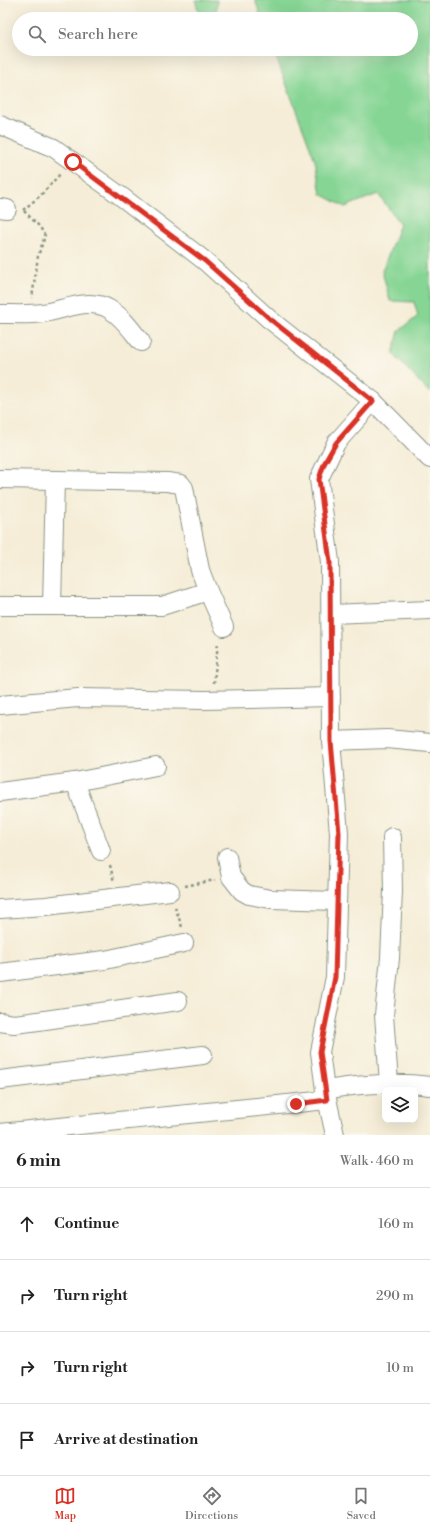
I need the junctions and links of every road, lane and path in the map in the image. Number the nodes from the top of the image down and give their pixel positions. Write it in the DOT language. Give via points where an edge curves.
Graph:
graph roads {
  1 [pos="0,125"];
  2 [pos="73,162"];
  3 [pos="10,209"];
  4 [pos="0,314"];
  5 [pos="30,314"];
  6 [pos="141,342"];
  7 [pos="373,401"];
  8 [pos="430,459"];
  9 [pos="0,478"];
  10 [pos="55,480"];
  11 [pos="208,591"];
  12 [pos="0,606"];
  13 [pos="52,606"];
  14 [pos="430,610"];
  15 [pos="331,614"];
  16 [pos="224,627"];
  17 [pos="331,698"];
  18 [pos="215,700"];
  19 [pos="0,705"];
  20 [pos="331,741"];
  21 [pos="430,744"];
  22 [pos="156,766"];
  23 [pos="75,782"];
  24 [pos="0,792"];
  25 [pos="392,837"];
  26 [pos="101,851"];
  27 [pos="227,857"];
  28 [pos="231,877"];
  29 [pos="170,891"];
  30 [pos="119,897"];
  31 [pos="336,901"];
  32 [pos="0,909"];
  33 [pos="184,943"];
  34 [pos="0,973"];
  35 [pos="178,1001"];
  36 [pos="0,1022"];
  37 [pos="203,1055"];
  38 [pos="0,1080"];
  39 [pos="389,1083"];
  40 [pos="430,1086"];
  41 [pos="326,1095"];
  42 [pos="0,1133"];
  43 [pos="335,1135"];
  1 -- 2 [label="street" via="54,148"];
  2 -- 3 [label="path" via="40,196"];
  2 -- 7 [label="street" via="205,261 270,319"];
  3 -- 5 [label="path" via="40,227 44,236 38,256"];
  4 -- 5 [label="street"];
  5 -- 6 [label="street" via="77,304 103,306 116,313"];
  7 -- 8 [label="street"];
  7 -- 15 [label="street" via="336,443 319,479 330,562"];
  9 -- 10 [label="street"];
  10 -- 11 [label="street" via="181,484 184,488 200,570"];
  10 -- 13 [label="street"];
  11 -- 13 [label="street" via="162,606"];
  11 -- 16 [label="street"];
  12 -- 13 [label="street"];
  14 -- 15 [label="street"];
  15 -- 17 [label="street"];
  16 -- 18 [label="path" via="215,660"];
  17 -- 18 [label="street"];
  17 -- 20 [label="street"];
  18 -- 19 [label="street" via="78,698"];
  20 -- 21 [label="street" via="387,740"];
  20 -- 31 [label="street" via="339,833"];
  22 -- 23 [label="street"];
  23 -- 24 [label="street"];
  23 -- 26 [label="street"];
  25 -- 39 [label="street" via="391,943 384,1015"];
  26 -- 30 [label="path" via="109,864"];
  27 -- 28 [label="street"];
  28 -- 29 [label="path"];
  28 -- 31 [label="street" via="242,891 256,898"];
  29 -- 30 [label="street"];
  29 -- 33 [label="path" via="181,920"];
  30 -- 32 [label="street"];
  31 -- 41 [label="street" via="335,977 320,1052"];
  33 -- 34 [label="street" via="105,960"];
  35 -- 36 [label="street" via="31,1022"];
  37 -- 38 [label="street"];
  39 -- 40 [label="street"];
  39 -- 41 [label="street" via="358,1084"];
  41 -- 42 [label="street"];
  41 -- 43 [label="street"];
}
